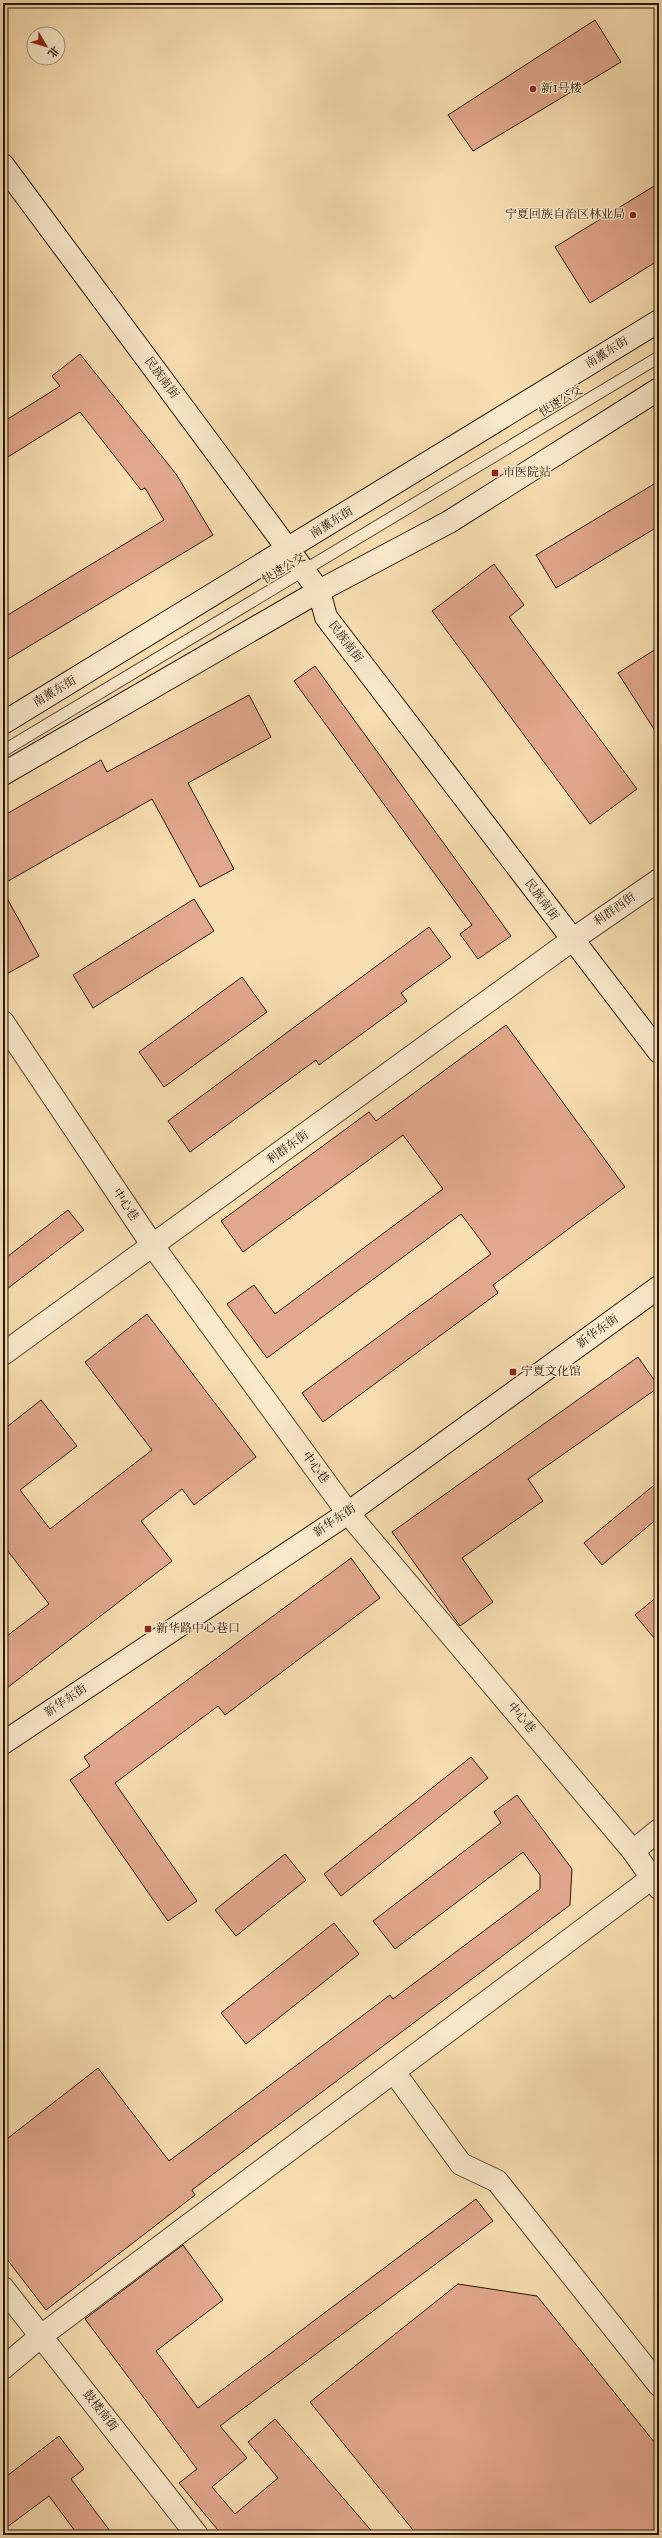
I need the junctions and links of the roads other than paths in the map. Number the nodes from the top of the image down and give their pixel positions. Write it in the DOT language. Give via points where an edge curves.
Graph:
graph roads {
  1 [pos="3,165"];
  2 [pos="659,322"];
  3 [pos="659,357"];
  4 [pos="659,389"];
  5 [pos="289,550"];
  6 [pos="305,572"];
  7 [pos="319,591"];
  8 [pos="3,723"];
  9 [pos="3,752"];
  10 [pos="3,774"];
  11 [pos="659,880"];
  12 [pos="572,940"];
  13 [pos="3,1022"];
  14 [pos="659,1052"];
  15 [pos="153,1246"];
  16 [pos="659,1288"];
  17 [pos="3,1354"];
  18 [pos="348,1512"];
  19 [pos="3,1743"];
  20 [pos="659,1830"];
  21 [pos="633,1851"];
  22 [pos="656,1883"];
  23 [pos="394,2072"];
  24 [pos="3,2288"];
  25 [pos="41,2336"];
  26 [pos="3,2368"];
  27 [pos="659,2385"];
  28 [pos="197,2535"];
  1 -- 5 [label="street, 民族南街"];
  2 -- 5 [label="street, 南薰东街"];
  3 -- 6 [label="lane, 快速公交"];
  4 -- 7 [label="street" via="449,522"];
  5 -- 6 [label="street, 民族南街"];
  5 -- 8 [label="street, 南薰东街"];
  6 -- 7 [label="street, 民族南街"];
  6 -- 9 [label="lane, 快速公交"];
  7 -- 10 [label="street"];
  7 -- 12 [label="street, 民族南街" via="326,617"];
  11 -- 12 [label="street, 利群西街"];
  12 -- 14 [label="street, 民族南街"];
  12 -- 15 [label="street, 利群东街"];
  13 -- 15 [label="street, 中心巷"];
  15 -- 17 [label="street, 利群东街"];
  15 -- 18 [label="street, 中心巷"];
  16 -- 18 [label="street, 新华东街"];
  18 -- 19 [label="street, 新华东街"];
  18 -- 21 [label="street, 中心巷"];
  20 -- 21 [label="street"];
  21 -- 22 [label="street, 中心巷"];
  22 -- 23 [label="street"];
  23 -- 25 [label="street"];
  23 -- 27 [label="street" via="461,2164 497,2181"];
  24 -- 25 [label="street, 鼓楼南街"];
  25 -- 26 [label="street"];
  25 -- 28 [label="street, 鼓楼南街"];
}
